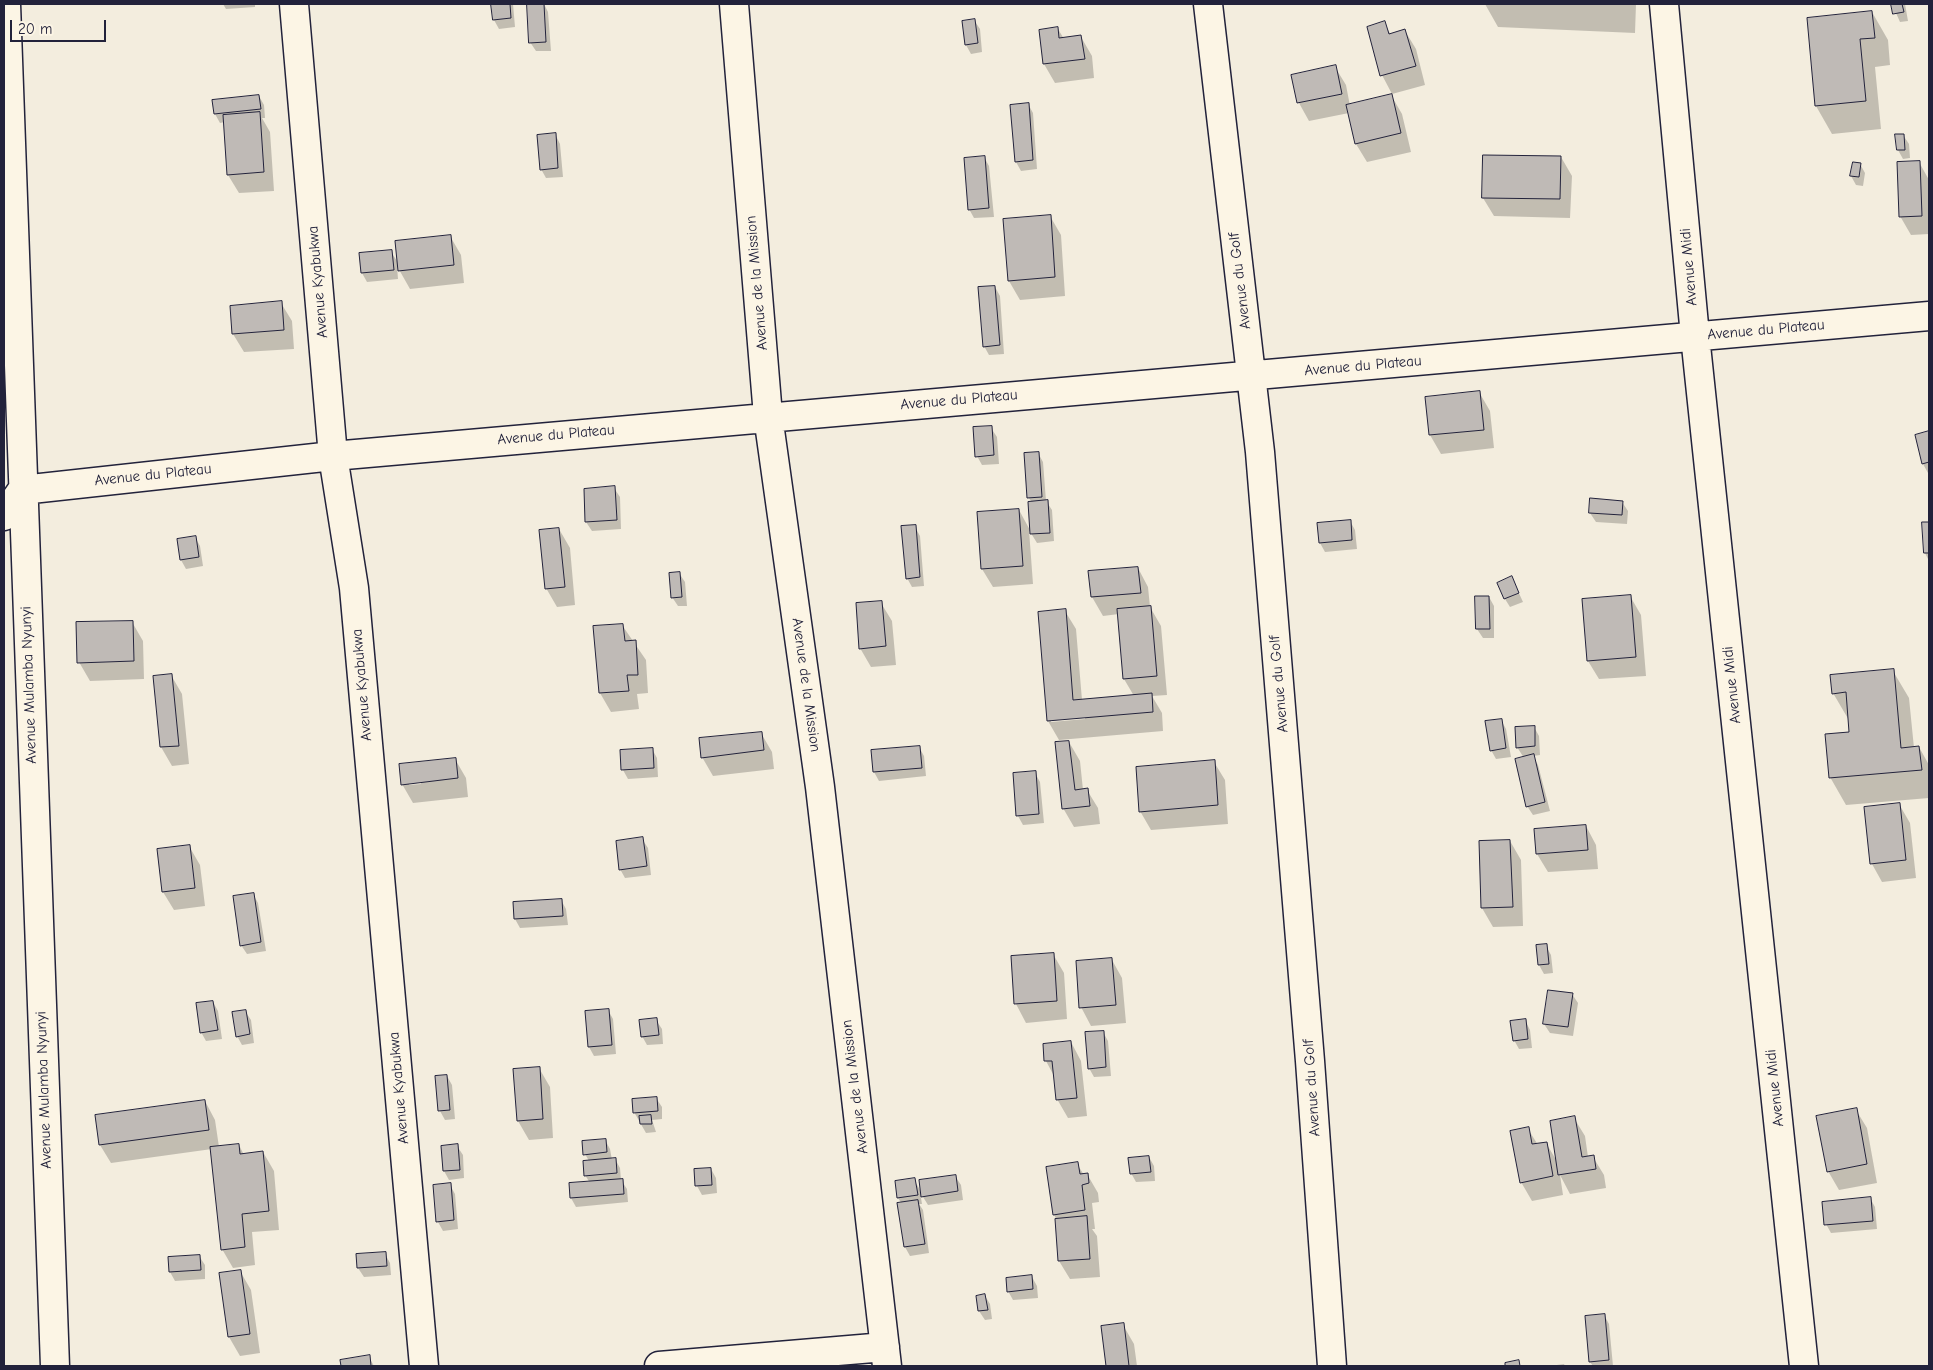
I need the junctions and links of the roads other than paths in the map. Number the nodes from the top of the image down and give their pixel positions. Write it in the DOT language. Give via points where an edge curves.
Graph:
graph roads {
  1 [pos="6,4"];
  2 [pos="294,4"];
  3 [pos="734,4"];
  4 [pos="1208,4"];
  5 [pos="1664,4"];
  6 [pos="1929,316"];
  7 [pos="1695,336"];
  8 [pos="1250,376"];
  9 [pos="768,416"];
  10 [pos="333,456"];
  11 [pos="22,490"];
  12 [pos="4,516"];
  13 [pos="886,1356"];
  14 [pos="55,1366"];
  15 [pos="424,1366"];
  16 [pos="659,1366"];
  17 [pos="1332,1366"];
  18 [pos="1804,1366"];
  1 -- 11 [label="street, Avenue Mulamba Nyunyi"];
  2 -- 10 [label="street, Avenue Kyabukwa"];
  3 -- 9 [label="street, Avenue de la Mission"];
  4 -- 8 [label="street, Avenue du Golf"];
  5 -- 7 [label="street, Avenue Midi"];
  6 -- 7 [label="street, Avenue du Plateau"];
  7 -- 8 [label="street, Avenue du Plateau"];
  7 -- 18 [label="street, Avenue Midi"];
  8 -- 9 [label="street, Avenue du Plateau"];
  8 -- 17 [label="street, Avenue du Golf" via="1261,462"];
  9 -- 10 [label="street, Avenue du Plateau"];
  9 -- 13 [label="street, Avenue de la Mission" via="822,797"];
  10 -- 11 [label="street, Avenue du Plateau"];
  10 -- 15 [label="street, Avenue Kyabukwa" via="355,598"];
  11 -- 12 [label="street"];
  11 -- 14 [label="street, Avenue Mulamba Nyunyi"];
  13 -- 16 [label="street"];
}
